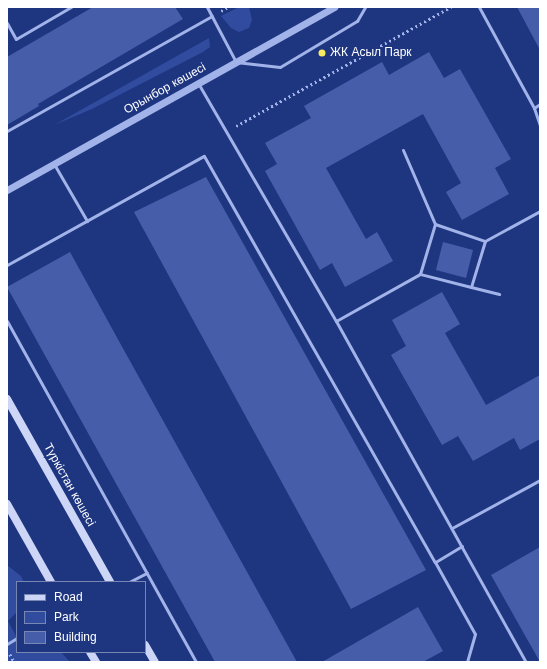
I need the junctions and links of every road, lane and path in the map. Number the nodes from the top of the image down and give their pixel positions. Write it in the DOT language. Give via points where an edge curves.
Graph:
graph roads {
  1 [pos="71,7"];
  2 [pos="207,7"];
  3 [pos="228,7"];
  4 [pos="334,7"];
  5 [pos="365,7"];
  6 [pos="451,7"];
  7 [pos="479,7"];
  8 [pos="219,12"];
  9 [pos="212,16"];
  10 [pos="7,23"];
  11 [pos="236,62"];
  12 [pos="198,84"];
  13 [pos="540,104"];
  14 [pos="534,108"];
  15 [pos="540,125"];
  16 [pos="7,131"];
  17 [pos="225,132"];
  18 [pos="403,150"];
  19 [pos="54,164"];
  20 [pos="7,190"];
  21 [pos="540,211"];
  22 [pos="87,221"];
  23 [pos="435,224"];
  24 [pos="484,241"];
  25 [pos="7,265"];
  26 [pos="420,274"];
  27 [pos="471,287"];
  28 [pos="499,294"];
  29 [pos="7,321"];
  30 [pos="336,321"];
  31 [pos="7,399"];
  32 [pos="540,480"];
  33 [pos="7,504"];
  34 [pos="452,528"];
  35 [pos="462,546"];
  36 [pos="435,562"];
  37 [pos="147,573"];
  38 [pos="50,581"];
  39 [pos="109,581"];
  40 [pos="131,581"];
  41 [pos="16,639"];
  42 [pos="7,644"];
  43 [pos="146,647"];
  44 [pos="91,653"];
  45 [pos="96,662"];
  46 [pos="155,662"];
  47 [pos="196,662"];
  48 [pos="467,662"];
  49 [pos="526,662"];
  1 -- 10 [label="lane" via="16,39"];
  2 -- 9 [label="lane"];
  3 -- 8 [label="path"];
  4 -- 11 [label="street, Орынбор көшесі"];
  5 -- 11 [label="lane" via="357,21 280,67"];
  6 -- 17 [label="path"];
  7 -- 14 [label="lane"];
  9 -- 11 [label="lane"];
  9 -- 16 [label="lane"];
  11 -- 12 [label="street, Орынбор көшесі"];
  12 -- 17 [label="lane"];
  12 -- 19 [label="street, Орынбор көшесі"];
  13 -- 14 [label="lane"];
  14 -- 15 [label="lane"];
  17 -- 30 [label="lane"];
  18 -- 23 [label="lane"];
  19 -- 20 [label="street, Орынбор көшесі"];
  19 -- 22 [label="lane"];
  21 -- 24 [label="lane"];
  22 -- 25 [label="lane"];
  22 -- 36 [label="lane" via="204,156"];
  23 -- 24 [label="lane"];
  23 -- 26 [label="lane"];
  24 -- 27 [label="lane"];
  26 -- 27 [label="lane"];
  26 -- 30 [label="lane"];
  27 -- 28 [label="lane"];
  29 -- 37 [label="lane"];
  30 -- 34 [label="lane"];
  31 -- 39 [label="main road, Түркістан көшесі"];
  32 -- 34 [label="lane"];
  33 -- 38 [label="main road"];
  34 -- 35 [label="lane"];
  35 -- 36 [label="lane"];
  35 -- 49 [label="lane"];
  36 -- 48 [label="lane" via="475,634"];
  37 -- 40 [label="lane"];
  37 -- 47 [label="lane"];
  41 -- 42 [label="lane"];
  43 -- 46 [label="main road"];
  44 -- 45 [label="main road"];
}
